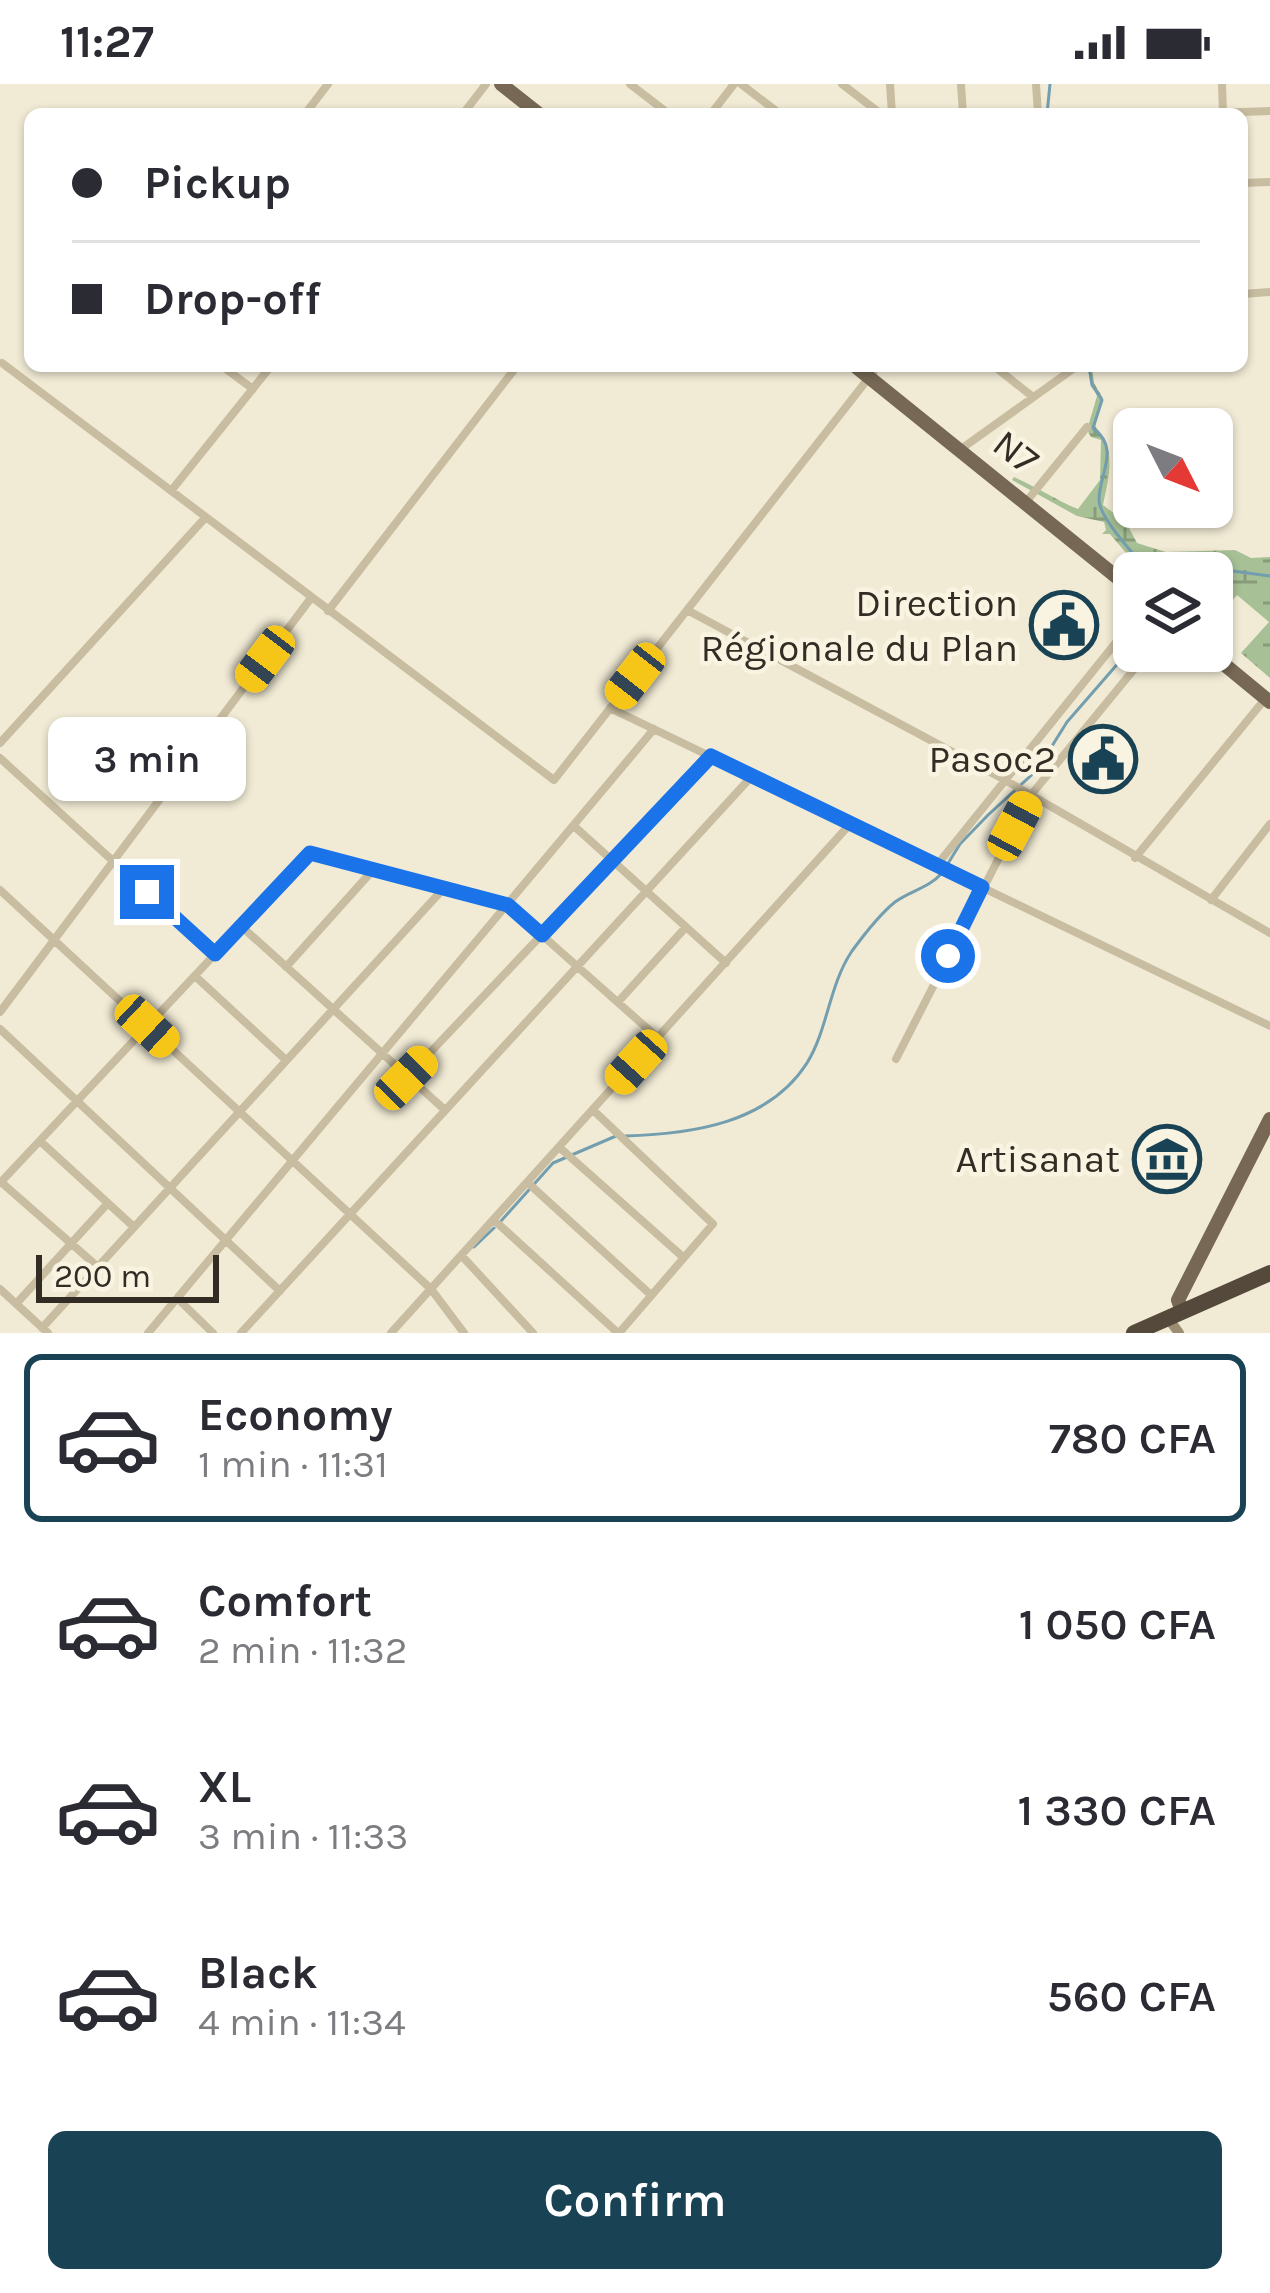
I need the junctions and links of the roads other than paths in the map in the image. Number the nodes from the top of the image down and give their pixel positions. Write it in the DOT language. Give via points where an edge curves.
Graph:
graph roads {
  1 [pos="328,84"];
  2 [pos="486,84"];
  3 [pos="501,84"];
  4 [pos="630,84"];
  5 [pos="737,84"];
  6 [pos="842,84"];
  7 [pos="310,108"];
  8 [pos="468,108"];
  9 [pos="531,108"];
  10 [pos="660,108"];
  11 [pos="716,108"];
  12 [pos="772,108"];
  13 [pos="873,108"];
  14 [pos="2,363"];
  15 [pos="230,372"];
  16 [pos="266,372"];
  17 [pos="512,372"];
  18 [pos="874,372"];
  19 [pos="1002,372"];
  20 [pos="1069,372"];
  21 [pos="253,389"];
  22 [pos="1034,397"];
  23 [pos="1087,428"];
  24 [pos="960,450"];
  25 [pos="170,491"];
  26 [pos="1026,502"];
  27 [pos="205,518"];
  28 [pos="1113,574"];
  29 [pos="311,598"];
  30 [pos="687,610"];
  31 [pos="328,611"];
  32 [pos="1113,646"];
  33 [pos="1233,671"];
  34 [pos="1132,672"];
  35 [pos="1268,700"];
  36 [pos="610,709"];
  37 [pos="654,729"];
  38 [pos="0,743"];
  39 [pos="711,756"];
  40 [pos="0,758"];
  41 [pos="752,776"];
  42 [pos="1005,780"];
  43 [pos="1031,796"];
  44 [pos="851,824"];
  45 [pos="1270,824"];
  46 [pos="574,826"];
  47 [pos="1135,858"];
  48 [pos="612,860"];
  49 [pos="113,861"];
  50 [pos="938,865"];
  51 [pos="373,870"];
  52 [pos="982,887"];
  53 [pos="444,888"];
  54 [pos="0,890"];
  55 [pos="646,891"];
  56 [pos="1211,900"];
  57 [pos="508,905"];
  58 [pos="241,926"];
  59 [pos="686,927"];
  60 [pos="1270,933"];
  61 [pos="542,935"];
  62 [pos="54,940"];
  63 [pos="215,954"];
  64 [pos="726,962"];
  65 [pos="577,966"];
  66 [pos="286,967"];
  67 [pos="195,976"];
  68 [pos="618,1002"];
  69 [pos="332,1010"];
  70 [pos="0,1012"];
  71 [pos="147,1026"];
  72 [pos="1270,1026"];
  73 [pos="0,1029"];
  74 [pos="658,1038"];
  75 [pos="382,1056"];
  76 [pos="896,1059"];
  77 [pos="287,1060"];
  78 [pos="406,1078"];
  79 [pos="77,1101"];
  80 [pos="445,1110"];
  81 [pos="593,1110"];
  82 [pos="240,1112"];
  83 [pos="1270,1119"];
  84 [pos="40,1141"];
  85 [pos="559,1148"];
  86 [pos="294,1162"];
  87 [pos="1,1183"];
  88 [pos="528,1183"];
  89 [pos="170,1188"];
  90 [pos="108,1203"];
  91 [pos="350,1214"];
  92 [pos="494,1220"];
  93 [pos="134,1227"];
  94 [pos="227,1241"];
  95 [pos="72,1244"];
  96 [pos="462,1256"];
  97 [pos="683,1257"];
  98 [pos="98,1267"];
  99 [pos="1270,1273"];
  100 [pos="0,1289"];
  101 [pos="431,1289"];
  102 [pos="280,1291"];
  103 [pos="651,1295"];
  104 [pos="178,1299"];
  105 [pos="16,1304"];
  106 [pos="1181,1313"];
  107 [pos="45,1330"];
  108 [pos="148,1333"];
  109 [pos="213,1333"];
  110 [pos="241,1333"];
  111 [pos="391,1333"];
  112 [pos="464,1333"];
  113 [pos="533,1333"];
  114 [pos="619,1333"];
  115 [pos="1134,1333"];
  1 -- 7 [label="street"];
  2 -- 8 [label="street"];
  3 -- 9 [label="main road"];
  4 -- 10 [label="street"];
  5 -- 11 [label="street"];
  5 -- 12 [label="street"];
  6 -- 13 [label="street"];
  14 -- 25 [label="street"];
  15 -- 21 [label="street"];
  16 -- 21 [label="street"];
  17 -- 31 [label="street"];
  18 -- 24 [label="main road, N7"];
  18 -- 30 [label="street"];
  19 -- 22 [label="street"];
  20 -- 22 [label="street"];
  21 -- 25 [label="street"];
  22 -- 24 [label="street"];
  23 -- 26 [label="street"];
  24 -- 26 [label="main road, N7"];
  25 -- 27 [label="street"];
  26 -- 28 [label="main road, N7"];
  27 -- 29 [label="street"];
  27 -- 38 [label="street"];
  29 -- 31 [label="street"];
  29 -- 49 [label="street"];
  30 -- 36 [label="street"];
  30 -- 42 [label="street"];
  31 -- 36 [label="street" via="554,780"];
  32 -- 42 [label="street"];
  33 -- 35 [label="main road"];
  34 -- 43 [label="street"];
  35 -- 47 [label="street"];
  36 -- 37 [label="street"];
  37 -- 39 [label="street"];
  37 -- 46 [label="street"];
  39 -- 41 [label="street"];
  39 -- 48 [label="street"];
  40 -- 49 [label="street"];
  41 -- 44 [label="street"];
  41 -- 55 [label="street"];
  42 -- 43 [label="street"];
  42 -- 50 [label="street"];
  43 -- 47 [label="street"];
  43 -- 52 [label="street"];
  44 -- 50 [label="street"];
  44 -- 64 [label="street"];
  45 -- 56 [label="street"];
  46 -- 48 [label="street"];
  46 -- 57 [label="street"];
  47 -- 56 [label="street"];
  48 -- 55 [label="street"];
  48 -- 61 [label="street"];
  49 -- 62 [label="street"];
  49 -- 63 [label="street"];
  50 -- 52 [label="street"];
  51 -- 53 [label="street"];
  51 -- 58 [label="street" via="310,853"];
  51 -- 66 [label="street"];
  52 -- 72 [label="street"];
  52 -- 76 [label="street"];
  53 -- 57 [label="street"];
  53 -- 69 [label="street"];
  54 -- 62 [label="street"];
  55 -- 59 [label="street"];
  55 -- 65 [label="street"];
  56 -- 60 [label="street"];
  57 -- 61 [label="street"];
  57 -- 75 [label="street"];
  58 -- 63 [label="street"];
  58 -- 66 [label="street"];
  59 -- 64 [label="street"];
  59 -- 68 [label="street"];
  61 -- 65 [label="street"];
  61 -- 78 [label="street"];
  62 -- 70 [label="street"];
  62 -- 71 [label="street"];
  63 -- 67 [label="street"];
  64 -- 74 [label="street"];
  65 -- 68 [label="street"];
  65 -- 80 [label="street"];
  66 -- 69 [label="street"];
  67 -- 71 [label="street"];
  67 -- 77 [label="street"];
  68 -- 74 [label="street"];
  69 -- 75 [label="street"];
  69 -- 77 [label="street"];
  71 -- 79 [label="street"];
  71 -- 82 [label="street"];
  73 -- 79 [label="street"];
  74 -- 81 [label="street"];
  75 -- 78 [label="street"];
  75 -- 86 [label="street"];
  77 -- 82 [label="street"];
  78 -- 80 [label="street"];
  79 -- 84 [label="street"];
  79 -- 89 [label="street"];
  80 -- 91 [label="street"];
  81 -- 85 [label="street"];
  81 -- 97 [label="street" via="713,1223"];
  82 -- 86 [label="street"];
  82 -- 89 [label="street"];
  83 -- 106 [label="main road" via="1192,1273"];
  84 -- 87 [label="street"];
  84 -- 90 [label="street"];
  85 -- 88 [label="street"];
  85 -- 97 [label="street"];
  86 -- 91 [label="street"];
  86 -- 94 [label="street"];
  87 -- 95 [label="street"];
  88 -- 92 [label="street"];
  88 -- 103 [label="street"];
  89 -- 93 [label="street"];
  89 -- 94 [label="street"];
  90 -- 93 [label="street"];
  90 -- 95 [label="street"];
  91 -- 101 [label="street"];
  91 -- 102 [label="street"];
  92 -- 96 [label="street"];
  92 -- 114 [label="street"];
  93 -- 98 [label="street"];
  94 -- 102 [label="street"];
  94 -- 104 [label="street"];
  95 -- 98 [label="street"];
  95 -- 105 [label="street"];
  96 -- 101 [label="street"];
  96 -- 113 [label="street"];
  97 -- 103 [label="street"];
  98 -- 107 [label="street"];
  99 -- 106 [label="highway"];
  100 -- 105 [label="street"];
  101 -- 111 [label="street"];
  101 -- 112 [label="street"];
  102 -- 110 [label="street"];
  103 -- 114 [label="street"];
  104 -- 108 [label="street"];
  104 -- 109 [label="street"];
  105 -- 107 [label="street"];
  106 -- 115 [label="highway"];
}
